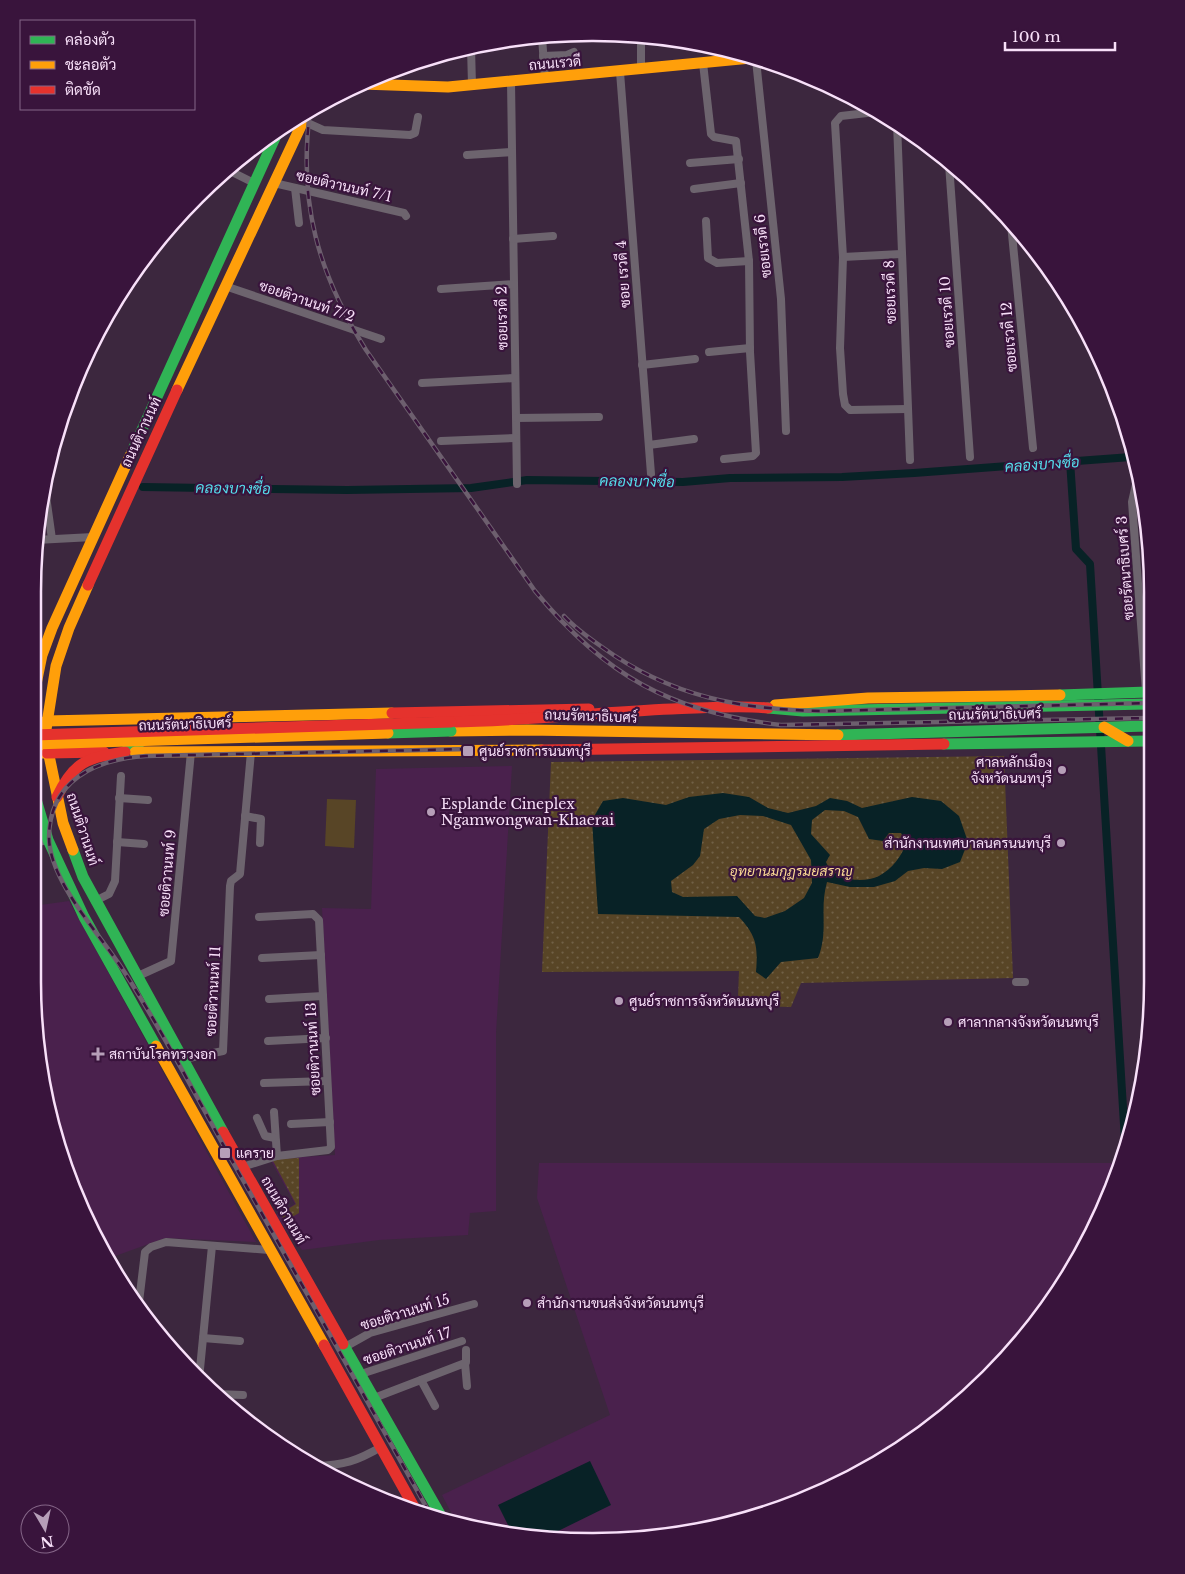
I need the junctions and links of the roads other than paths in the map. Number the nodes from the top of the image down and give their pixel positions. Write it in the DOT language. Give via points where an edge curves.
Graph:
graph roads {
  1 [pos="641,43"];
  2 [pos="542,44"];
  3 [pos="574,52"];
  4 [pos="471,55"];
  5 [pos="543,56"];
  6 [pos="721,57"];
  7 [pos="702,63"];
  8 [pos="757,67"];
  9 [pos="641,70"];
  10 [pos="620,72"];
  11 [pos="545,79"];
  12 [pos="511,82"];
  13 [pos="379,85"];
  14 [pos="472,85"];
  15 [pos="865,113"];
  16 [pos="418,117"];
  17 [pos="309,120"];
  18 [pos="301,125"];
  19 [pos="897,133"];
  20 [pos="272,144"];
  21 [pos="512,152"];
  22 [pos="467,155"];
  23 [pos="739,159"];
  24 [pos="690,163"];
  25 [pos="235,173"];
  26 [pos="951,174"];
  27 [pos="254,183"];
  28 [pos="274,183"];
  29 [pos="741,183"];
  30 [pos="295,188"];
  31 [pos="694,189"];
  32 [pos="406,216"];
  33 [pos="706,222"];
  34 [pos="299,223"];
  35 [pos="1012,235"];
  36 [pos="553,236"];
  37 [pos="512,238"];
  38 [pos="902,254"];
  39 [pos="843,257"];
  40 [pos="748,261"];
  41 [pos="514,284"];
  42 [pos="226,286"];
  43 [pos="441,288"];
  44 [pos="381,338"];
  45 [pos="750,348"];
  46 [pos="709,352"];
  47 [pos="695,359"];
  48 [pos="642,364"];
  49 [pos="515,378"];
  50 [pos="422,383"];
  51 [pos="907,409"];
  52 [pos="599,417"];
  53 [pos="516,418"];
  54 [pos="786,431"];
  55 [pos="516,438"];
  56 [pos="694,439"];
  57 [pos="441,441"];
  58 [pos="649,445"];
  59 [pos="1033,448"];
  60 [pos="970,457"];
  61 [pos="724,459"];
  62 [pos="910,460"];
  63 [pos="651,474"];
  64 [pos="517,484"];
  65 [pos="1134,492"];
  66 [pos="48,510"];
  67 [pos="93,536"];
  68 [pos="52,539"];
  69 [pos="44,540"];
  70 [pos="1144,654"];
  71 [pos="41,660"];
  72 [pos="1144,692"];
  73 [pos="1098,700"];
  74 [pos="1144,704"];
  75 [pos="608,712"];
  76 [pos="189,716"];
  77 [pos="41,721"];
  78 [pos="46,721"];
  79 [pos="1144,726"];
  80 [pos="451,727"];
  81 [pos="1100,727"];
  82 [pos="1144,740"];
  83 [pos="1128,741"];
  84 [pos="43,743"];
  85 [pos="41,744"];
  86 [pos="125,752"];
  87 [pos="142,752"];
  88 [pos="190,752"];
  89 [pos="251,752"];
  90 [pos="121,776"];
  91 [pos="57,797"];
  92 [pos="120,798"];
  93 [pos="148,800"];
  94 [pos="41,816"];
  95 [pos="245,816"];
  96 [pos="48,840"];
  97 [pos="41,841"];
  98 [pos="117,842"];
  99 [pos="260,843"];
  100 [pos="144,844"];
  101 [pos="95,901"];
  102 [pos="258,917"];
  103 [pos="321,955"];
  104 [pos="262,958"];
  105 [pos="138,976"];
  106 [pos="324,996"];
  107 [pos="269,999"];
  108 [pos="158,1013"];
  109 [pos="143,1021"];
  110 [pos="326,1038"];
  111 [pos="268,1041"];
  112 [pos="184,1059"];
  113 [pos="327,1081"];
  114 [pos="264,1084"];
  115 [pos="274,1112"];
  116 [pos="257,1118"];
  117 [pos="330,1122"];
  118 [pos="291,1124"];
  119 [pos="275,1138"];
  120 [pos="277,1156"];
  121 [pos="242,1167"];
  122 [pos="212,1246"];
  123 [pos="269,1250"];
  124 [pos="140,1296"];
  125 [pos="474,1304"];
  126 [pos="203,1338"];
  127 [pos="240,1341"];
  128 [pos="462,1341"];
  129 [pos="345,1347"];
  130 [pos="466,1350"];
  131 [pos="466,1362"];
  132 [pos="200,1368"];
  133 [pos="360,1374"];
  134 [pos="421,1380"];
  135 [pos="467,1386"];
  136 [pos="227,1394"];
  137 [pos="243,1395"];
  138 [pos="374,1398"];
  139 [pos="435,1406"];
  140 [pos="381,1447"];
  141 [pos="329,1465"];
  142 [pos="411,1502"];
  143 [pos="437,1510"];
  1 -- 9 [label="street"];
  2 -- 5 [label="street"];
  3 -- 5 [label="street"];
  4 -- 14 [label="street"];
  5 -- 11 [label="street"];
  6 -- 7 [label="main road, ถนนเรวดี"];
  7 -- 9 [label="main road, ถนนเรวดี"];
  7 -- 23 [label="street" via="711,134 734,138"];
  8 -- 54 [label="street, ซอยเรวดี 6" via="781,299"];
  9 -- 10 [label="main road, ถนนเรวดี"];
  10 -- 11 [label="main road, ถนนเรวดี"];
  10 -- 48 [label="street, ซอย เรวดี 4"];
  11 -- 12 [label="main road, ถนนเรวดี"];
  12 -- 14 [label="main road, ถนนเรวดี"];
  12 -- 21 [label="street, ซอยเรวดี 2"];
  13 -- 14 [label="main road, ถนนเรวดี"];
  15 -- 39 [label="street" via="841,116 834,123"];
  16 -- 17 [label="street" via="415,133 410,135 323,130"];
  18 -- 28 [label="main road, ถนนติวานนท์"];
  19 -- 38 [label="street, ซอยเรวดี 8"];
  20 -- 27 [label="main road, ถนนติวานนท์"];
  21 -- 22 [label="street"];
  21 -- 37 [label="street, ซอยเรวดี 2"];
  23 -- 24 [label="street"];
  23 -- 29 [label="street"];
  25 -- 27 [label="street"];
  26 -- 60 [label="street, ซอยเรวดี 10"];
  27 -- 67 [label="main road, ถนนติวานนท์"];
  28 -- 30 [label="street, ซอยติวานนท์ 7/1"];
  28 -- 42 [label="main road, ถนนติวานนท์"];
  29 -- 31 [label="street"];
  29 -- 40 [label="street"];
  30 -- 32 [label="street, ซอยติวานนท์ 7/1"];
  30 -- 34 [label="street"];
  33 -- 40 [label="street" via="708,258 717,263"];
  35 -- 59 [label="street, ซอยเรวดี 12"];
  36 -- 37 [label="street"];
  37 -- 41 [label="street, ซอยเรวดี 2"];
  38 -- 39 [label="street"];
  38 -- 51 [label="street, ซอยเรวดี 8"];
  39 -- 51 [label="street" via="840,348 845,405 857,411"];
  40 -- 45 [label="street"];
  41 -- 43 [label="street"];
  41 -- 49 [label="street, ซอยเรวดี 2"];
  42 -- 44 [label="street, ซอยติวานนท์ 7/2"];
  42 -- 78 [label="main road, ถนนติวานนท์" via="139,471 64,642"];
  45 -- 46 [label="street"];
  45 -- 61 [label="street" via="756,452 753,456"];
  47 -- 48 [label="street"];
  48 -- 58 [label="street, ซอย เรวดี 4"];
  49 -- 50 [label="street"];
  49 -- 53 [label="street, ซอยเรวดี 2"];
  51 -- 62 [label="street, ซอยเรวดี 8"];
  52 -- 53 [label="street"];
  53 -- 55 [label="street, ซอยเรวดี 2"];
  55 -- 57 [label="street"];
  55 -- 64 [label="street, ซอยเรวดี 2"];
  56 -- 58 [label="street"];
  58 -- 63 [label="street, ซอย เรวดี 4"];
  65 -- 70 [label="street, ซอยรัตนาธิเบศร์ 3" via="1132,502"];
  66 -- 68 [label="street"];
  67 -- 68 [label="street"];
  67 -- 71 [label="main road, ถนนติวานนท์"];
  68 -- 69 [label="street"];
  72 -- 73 [label="main road, ถนนรัตนาธิเบศร์"];
  73 -- 74 [label="main road, ถนนรัตนาธิเบศร์"];
  73 -- 75 [label="main road, ถนนรัตนาธิเบศร์" via="803,711 759,707"];
  75 -- 76 [label="main road, ถนนรัตนาธิเบศร์" via="584,709"];
  75 -- 80 [label="main road, ถนนรัตนาธิเบศร์"];
  76 -- 78 [label="main road, ถนนรัตนาธิเบศร์"];
  76 -- 88 [label="main road" via="174,724 170,736 176,747"];
  77 -- 78 [label="main road, ถนนรัตนาธิเบศร์"];
  78 -- 84 [label="main road, ถนนติวานนท์"];
  79 -- 81 [label="main road, ถนนรัตนาธิเบศร์"];
  80 -- 81 [label="main road, ถนนรัตนาธิเบศร์" via="627,733 833,734"];
  80 -- 84 [label="main road, ถนนรัตนาธิเบศร์, bridge"];
  80 -- 85 [label="main road, ถนนรัตนาธิเบศร์, bridge"];
  81 -- 83 [label="main road"];
  82 -- 83 [label="main road, ถนนรัตนาธิเบศร์"];
  83 -- 89 [label="main road, ถนนรัตนาธิเบศร์"];
  84 -- 86 [label="main road, ถนนรัตนาธิเบศร์"];
  84 -- 87 [label="main road" via="54,739 117,737"];
  84 -- 91 [label="main road, ถนนติวานนท์"];
  86 -- 87 [label="main road, ถนนรัตนาธิเบศร์"];
  86 -- 91 [label="main road" via="85,760 76,765 64,780"];
  87 -- 88 [label="main road, ถนนรัตนาธิเบศร์"];
  88 -- 89 [label="main road, ถนนรัตนาธิเบศร์"];
  88 -- 105 [label="street, ซอยติวานนท์ 9" via="171,961"];
  89 -- 95 [label="street"];
  90 -- 92 [label="street"];
  91 -- 101 [label="main road, ถนนติวานนท์" via="73,855"];
  92 -- 93 [label="street"];
  92 -- 98 [label="street"];
  94 -- 96 [label="main road"];
  95 -- 99 [label="street" via="261,819"];
  95 -- 112 [label="street, ซอยติวานนท์ 11" via="240,874 230,882 222,1051"];
  96 -- 97 [label="street"];
  96 -- 109 [label="main road" via="84,917"];
  98 -- 100 [label="street"];
  98 -- 101 [label="street" via="114,889"];
  101 -- 105 [label="main road, ถนนติวานนท์"];
  102 -- 103 [label="street, ซอยติวานนท์ 13" via="312,914 319,920"];
  103 -- 104 [label="street"];
  103 -- 106 [label="street, ซอยติวานนท์ 13"];
  105 -- 108 [label="main road, ถนนติวานนท์"];
  106 -- 107 [label="street"];
  106 -- 110 [label="street, ซอยติวานนท์ 13"];
  108 -- 109 [label="main road"];
  108 -- 112 [label="main road, ถนนติวานนท์"];
  109 -- 123 [label="main road"];
  110 -- 111 [label="street"];
  110 -- 113 [label="street, ซอยติวานนท์ 13"];
  112 -- 121 [label="main road, ถนนติวานนท์"];
  113 -- 114 [label="street"];
  113 -- 117 [label="street, ซอยติวานนท์ 13"];
  115 -- 119 [label="street"];
  116 -- 119 [label="street" via="265,1136"];
  117 -- 118 [label="street"];
  117 -- 120 [label="street, ซอยติวานนท์ 13" via="331,1147 328,1150"];
  119 -- 120 [label="street"];
  120 -- 121 [label="street, ซอยติวานนท์ 13"];
  121 -- 129 [label="main road, ถนนติวานนท์"];
  122 -- 123 [label="street"];
  122 -- 124 [label="street" via="166,1242 148,1249"];
  122 -- 126 [label="street"];
  123 -- 140 [label="main road"];
  125 -- 129 [label="street, ซอยติวานนท์ 15" via="370,1333"];
  126 -- 127 [label="street"];
  126 -- 132 [label="street"];
  128 -- 133 [label="street, ซอยติวานนท์ 17"];
  129 -- 133 [label="main road, ถนนติวานนท์"];
  130 -- 131 [label="street"];
  131 -- 134 [label="street"];
  131 -- 135 [label="street"];
  133 -- 138 [label="main road, ถนนติวานนท์"];
  134 -- 138 [label="street"];
  134 -- 139 [label="street"];
  136 -- 137 [label="street"];
  138 -- 143 [label="main road, ถนนติวานนท์"];
  140 -- 141 [label="street" via="358,1460"];
  140 -- 142 [label="main road"];
}
